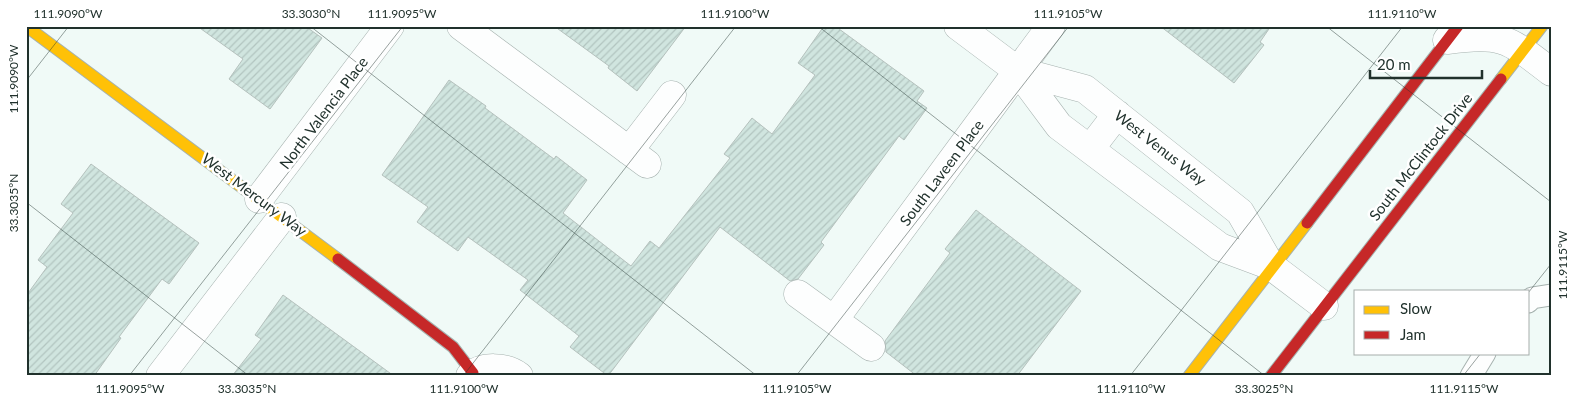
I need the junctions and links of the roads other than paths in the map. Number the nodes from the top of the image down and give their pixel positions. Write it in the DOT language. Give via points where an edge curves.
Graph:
graph roads {
  1 [pos="26,26"];
  2 [pos="390,26"];
  3 [pos="461,26"];
  4 [pos="958,26"];
  5 [pos="1052,26"];
  6 [pos="1542,26"];
  7 [pos="1452,33"];
  8 [pos="1523,51"];
  9 [pos="1018,71"];
  10 [pos="1551,72"];
  11 [pos="672,95"];
  12 [pos="1117,114"];
  13 [pos="1090,149"];
  14 [pos="259,199"];
  15 [pos="282,217"];
  16 [pos="1271,266"];
  17 [pos="798,294"];
  18 [pos="1551,295"];
  19 [pos="1530,300"];
  20 [pos="1324,306"];
  21 [pos="834,320"];
  22 [pos="871,347"];
  23 [pos="1484,354"];
  24 [pos="471,374"];
  25 [pos="160,376"];
  26 [pos="519,376"];
  27 [pos="1189,376"];
  28 [pos="1271,376"];
  29 [pos="1471,376"];
  1 -- 14 [label="main road, West Mercury Way"];
  2 -- 14 [label="street, North Valencia Place"];
  3 -- 11 [label="street" via="638,157"];
  4 -- 9 [label="street, West Venus Way"];
  5 -- 9 [label="street, South Laveen Place"];
  6 -- 8 [label="main road, South McClintock Drive"];
  7 -- 8 [label="street" via="1504,39"];
  7 -- 16 [label="main road"];
  8 -- 10 [label="street"];
  8 -- 20 [label="main road, South McClintock Drive"];
  9 -- 12 [label="street, West Venus Way" via="1085,89"];
  9 -- 13 [label="street, West Venus Way" via="1059,126"];
  9 -- 21 [label="street, South Laveen Place"];
  12 -- 13 [label="street"];
  12 -- 16 [label="street, West Venus Way" via="1240,212"];
  13 -- 16 [label="street, West Venus Way" via="1220,247"];
  14 -- 15 [label="main road, West Mercury Way"];
  15 -- 24 [label="main road, West Mercury Way" via="453,347"];
  15 -- 25 [label="street"];
  16 -- 20 [label="street, West Venus Way"];
  16 -- 27 [label="main road"];
  17 -- 21 [label="street"];
  18 -- 19 [label="lane"];
  20 -- 28 [label="main road, South McClintock Drive"];
  21 -- 22 [label="street"];
  23 -- 29 [label="lane"];
  24 -- 26 [label="street, West Mercury Way" via="487,368 502,369"];
}
